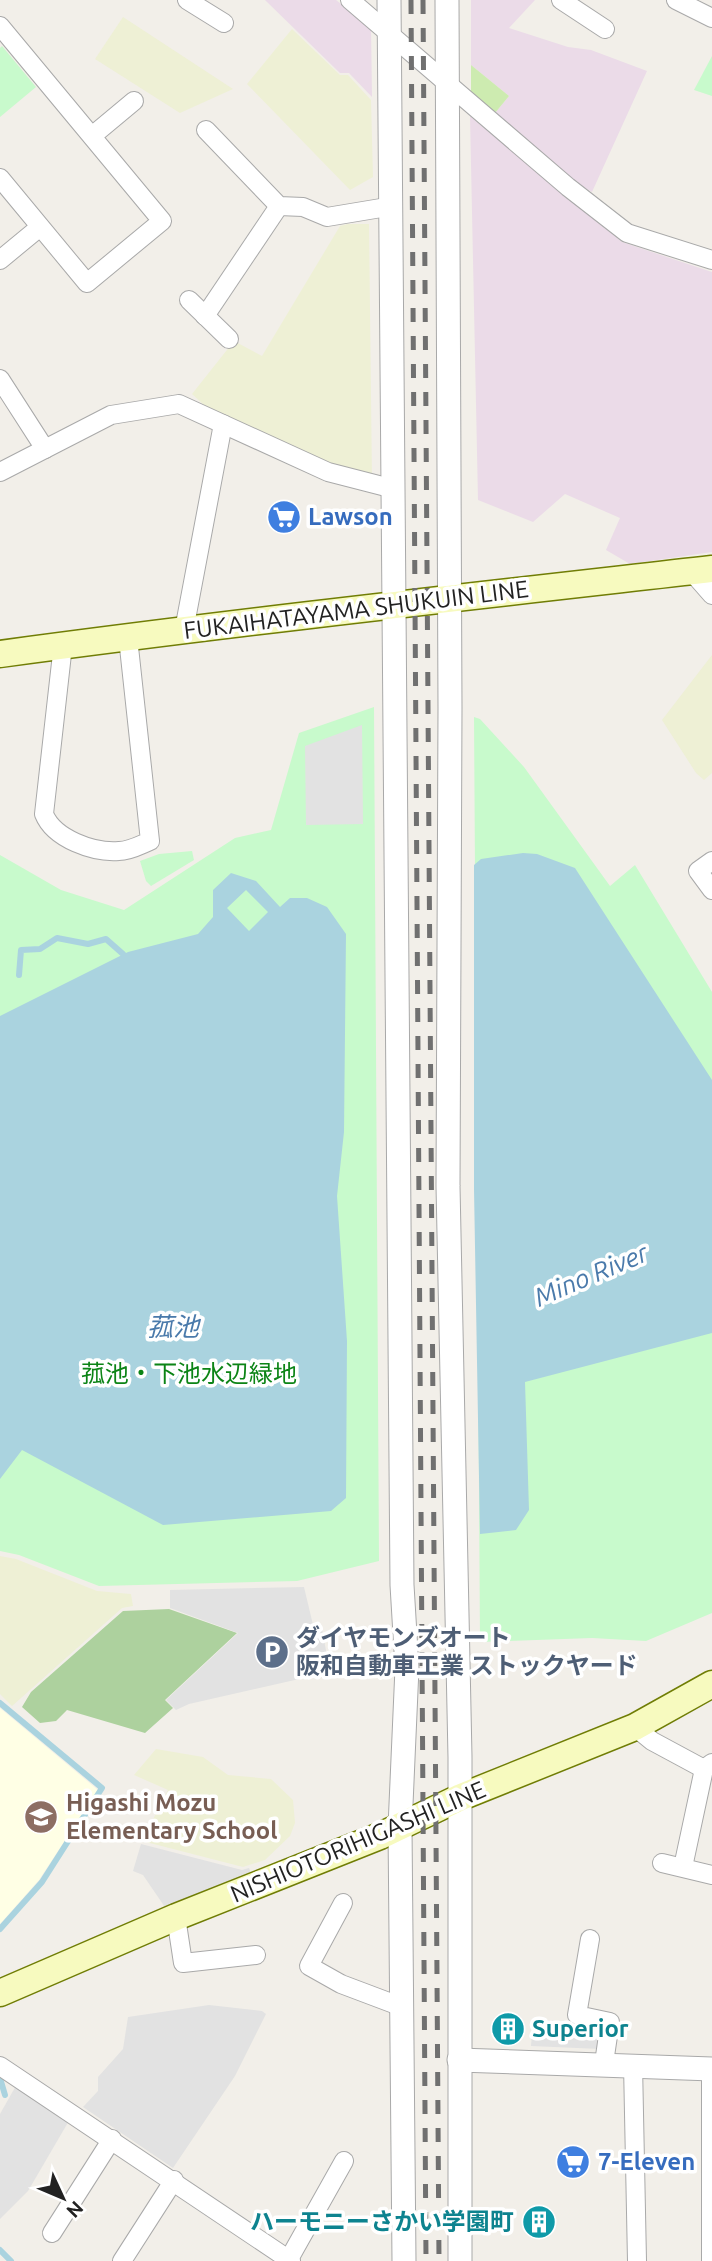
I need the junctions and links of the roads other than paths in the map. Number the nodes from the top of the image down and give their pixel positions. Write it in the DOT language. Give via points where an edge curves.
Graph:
graph roads {
  1 [pos="187,0"];
  2 [pos="350,0"];
  3 [pos="389,0"];
  4 [pos="447,0"];
  5 [pos="561,0"];
  6 [pos="676,0"];
  7 [pos="589,7"];
  8 [pos="712,18"];
  9 [pos="224,23"];
  10 [pos="0,26"];
  11 [pos="605,29"];
  12 [pos="390,32"];
  13 [pos="448,85"];
  14 [pos="134,101"];
  15 [pos="206,130"];
  16 [pos="92,136"];
  17 [pos="0,178"];
  18 [pos="279,206"];
  19 [pos="393,206"];
  20 [pos="40,227"];
  21 [pos="0,260"];
  22 [pos="712,260"];
  23 [pos="189,300"];
  24 [pos="205,316"];
  25 [pos="229,339"];
  26 [pos="0,379"];
  27 [pos="223,424"];
  28 [pos="45,449"];
  29 [pos="0,472"];
  30 [pos="394,489"];
  31 [pos="701,570"];
  32 [pos="712,595"];
  33 [pos="449,596"];
  34 [pos="393,603"];
  35 [pos="184,630"];
  36 [pos="128,638"];
  37 [pos="63,645"];
  38 [pos="0,654"];
  39 [pos="712,861"];
  40 [pos="712,890"];
  41 [pos="712,1684"];
  42 [pos="635,1727"];
  43 [pos="708,1766"];
  44 [pos="461,1797"];
  45 [pos="400,1827"];
  46 [pos="662,1863"];
  47 [pos="683,1867"];
  48 [pos="712,1875"];
  49 [pos="343,1903"];
  50 [pos="176,1917"];
  51 [pos="590,1938"];
  52 [pos="256,1955"];
  53 [pos="0,1993"];
  54 [pos="402,2007"];
  55 [pos="459,2060"];
  56 [pos="604,2063"];
  57 [pos="633,2064"];
  58 [pos="0,2066"];
  59 [pos="711,2069"];
  60 [pos="112,2139"];
  61 [pos="344,2161"];
  62 [pos="174,2180"];
  63 [pos="52,2233"];
  64 [pos="290,2260"];
  65 [pos="122,2261"];
  66 [pos="404,2261"];
  67 [pos="460,2261"];
  68 [pos="637,2261"];
  69 [pos="711,2261"];
  1 -- 9 [label="street"];
  2 -- 12 [label="street"];
  3 -- 12 [label="street"];
  4 -- 13 [label="street"];
  5 -- 7 [label="street"];
  6 -- 8 [label="street"];
  7 -- 11 [label="street"];
  10 -- 16 [label="street"];
  12 -- 13 [label="street"];
  12 -- 19 [label="street"];
  13 -- 22 [label="street" via="627,233"];
  13 -- 33 [label="street"];
  14 -- 16 [label="street"];
  15 -- 18 [label="street"];
  16 -- 20 [label="street" via="162,221 87,282"];
  17 -- 20 [label="street"];
  18 -- 19 [label="street" via="303,207 327,217"];
  18 -- 24 [label="street"];
  19 -- 30 [label="street"];
  20 -- 21 [label="street"];
  23 -- 24 [label="street"];
  24 -- 25 [label="street"];
  26 -- 28 [label="street"];
  27 -- 28 [label="street" via="179,404 111,415"];
  27 -- 30 [label="street" via="328,472"];
  27 -- 35 [label="street"];
  28 -- 29 [label="street"];
  30 -- 34 [label="street"];
  31 -- 32 [label="street"];
  31 -- 33 [label="main road, FUKAIHATAYAMA SHUKUIN LINE"];
  33 -- 34 [label="main road, FUKAIHATAYAMA SHUKUIN LINE"];
  33 -- 44 [label="street" via="448,1186"];
  34 -- 35 [label="main road, FUKAIHATAYAMA SHUKUIN LINE"];
  34 -- 45 [label="street" via="402,1585 407,1668"];
  35 -- 36 [label="main road, FUKAIHATAYAMA SHUKUIN LINE"];
  36 -- 37 [label="main road, FUKAIHATAYAMA SHUKUIN LINE"];
  36 -- 37 [label="street" via="150,842 122,851 77,844 44,814"];
  37 -- 38 [label="main road, FUKAIHATAYAMA SHUKUIN LINE"];
  39 -- 40 [label="street" via="698,872"];
  41 -- 42 [label="main road, NISHIOTORIHIGASHI LINE"];
  42 -- 43 [label="street" via="652,1741"];
  42 -- 44 [label="main road, NISHIOTORIHIGASHI LINE"];
  43 -- 47 [label="street"];
  44 -- 45 [label="main road, NISHIOTORIHIGASHI LINE"];
  44 -- 55 [label="street"];
  45 -- 50 [label="main road, NISHIOTORIHIGASHI LINE"];
  45 -- 54 [label="street"];
  46 -- 47 [label="street"];
  47 -- 48 [label="street"];
  49 -- 54 [label="street" via="309,1966 341,1984"];
  50 -- 52 [label="street" via="183,1963"];
  50 -- 53 [label="main road, NISHIOTORIHIGASHI LINE"];
  51 -- 56 [label="street" via="577,2015 610,2022"];
  54 -- 66 [label="street"];
  55 -- 56 [label="street"];
  55 -- 67 [label="street"];
  56 -- 57 [label="street"];
  57 -- 59 [label="street"];
  57 -- 68 [label="street"];
  58 -- 60 [label="street"];
  59 -- 69 [label="street"];
  60 -- 62 [label="street"];
  60 -- 63 [label="street"];
  61 -- 64 [label="street"];
  62 -- 64 [label="street"];
  62 -- 65 [label="street"];
}
